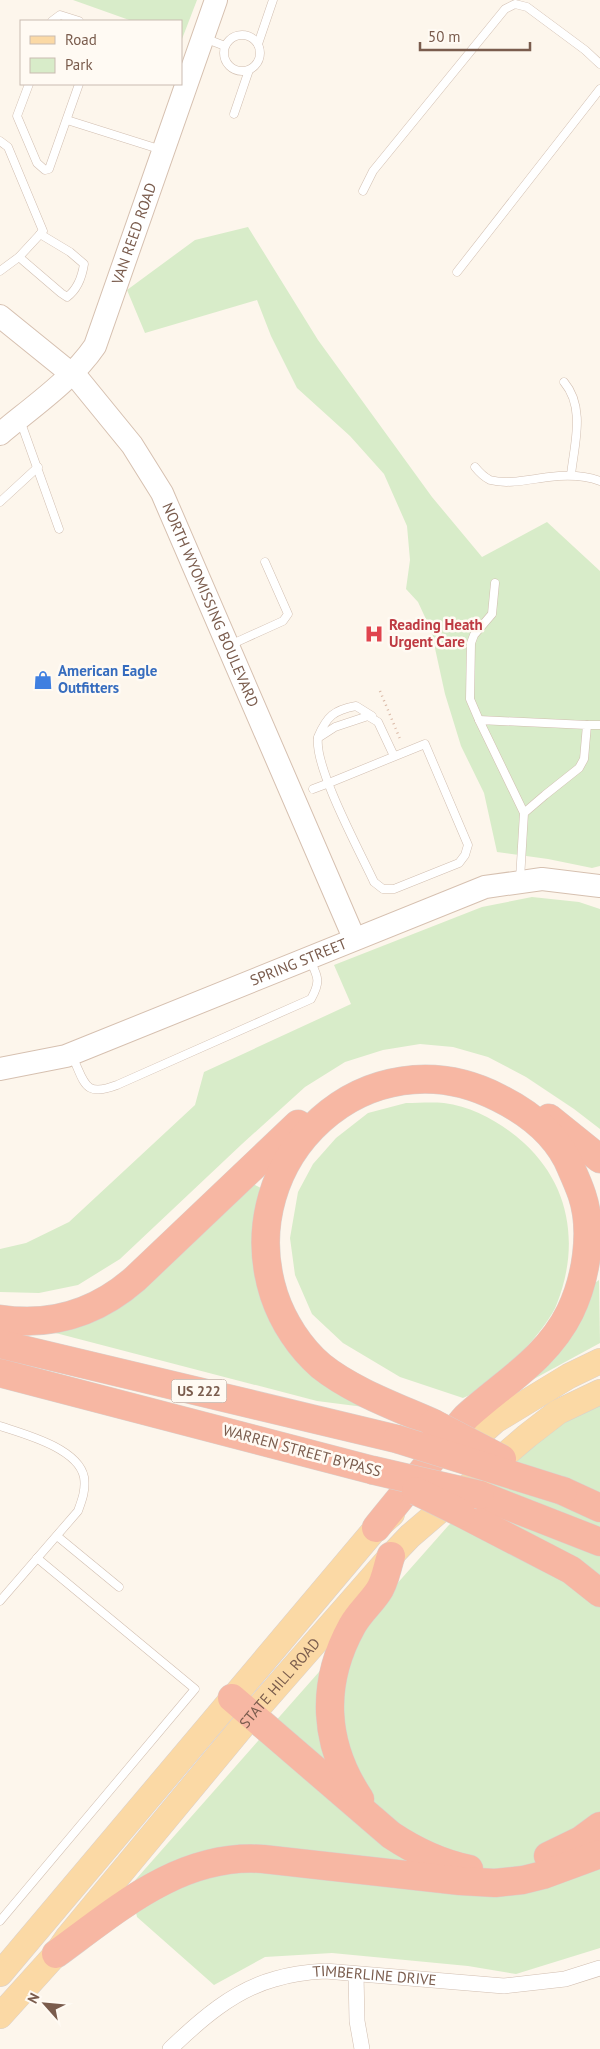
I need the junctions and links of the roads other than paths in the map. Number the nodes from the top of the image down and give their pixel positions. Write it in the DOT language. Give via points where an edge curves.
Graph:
graph roads {
  1 [pos="216,0"];
  2 [pos="273,0"];
  3 [pos="53,20"];
  4 [pos="76,20"];
  5 [pos="202,38"];
  6 [pos="258,44"];
  7 [pos="225,46"];
  8 [pos="600,64"];
  9 [pos="249,70"];
  10 [pos="29,85"];
  11 [pos="79,85"];
  12 [pos="600,89"];
  13 [pos="234,114"];
  14 [pos="67,120"];
  15 [pos="0,141"];
  16 [pos="162,150"];
  17 [pos="363,191"];
  18 [pos="40,234"];
  19 [pos="19,257"];
  20 [pos="0,271"];
  21 [pos="457,272"];
  22 [pos="0,316"];
  23 [pos="71,373"];
  24 [pos="564,382"];
  25 [pos="19,418"];
  26 [pos="0,434"];
  27 [pos="38,467"];
  28 [pos="475,467"];
  29 [pos="571,476"];
  30 [pos="600,481"];
  31 [pos="0,502"];
  32 [pos="60,529"];
  33 [pos="265,562"];
  34 [pos="495,583"];
  35 [pos="228,646"];
  36 [pos="373,717"];
  37 [pos="479,720"];
  38 [pos="587,725"];
  39 [pos="600,725"];
  40 [pos="318,738"];
  41 [pos="394,756"];
  42 [pos="329,783"];
  43 [pos="314,789"];
  44 [pos="524,813"];
  45 [pos="520,881"];
  46 [pos="600,886"];
  47 [pos="354,938"];
  48 [pos="309,956"];
  49 [pos="72,1054"];
  50 [pos="0,1069"];
  51 [pos="542,1112"];
  52 [pos="600,1158"];
  53 [pos="593,1216"];
  54 [pos="600,1251"];
  55 [pos="0,1319"];
  56 [pos="0,1344"];
  57 [pos="600,1361"];
  58 [pos="0,1372"];
  59 [pos="600,1392"];
  60 [pos="0,1426"];
  61 [pos="563,1491"];
  62 [pos="470,1504"];
  63 [pos="600,1508"];
  64 [pos="376,1528"];
  65 [pos="57,1536"];
  66 [pos="600,1542"];
  67 [pos="391,1556"];
  68 [pos="37,1558"];
  69 [pos="119,1587"];
  70 [pos="600,1593"];
  71 [pos="0,1601"];
  72 [pos="238,1713"];
  73 [pos="375,1821"];
  74 [pos="600,1826"];
  75 [pos="600,1854"];
  76 [pos="446,1880"];
  77 [pos="0,1922"];
  78 [pos="56,1954"];
  79 [pos="600,1968"];
  80 [pos="0,1974"];
  81 [pos="356,1974"];
  82 [pos="0,2016"];
  83 [pos="170,2049"];
  84 [pos="362,2049"];
  1 -- 5 [label="street, VAN REED ROAD"];
  2 -- 6 [label="lane"];
  3 -- 4 [label="lane" via="60,15"];
  5 -- 7 [label="lane"];
  5 -- 16 [label="street, VAN REED ROAD"];
  6 -- 7 [label="lane" via="250,36 238,35"];
  6 -- 9 [label="lane" via="258,62"];
  7 -- 9 [label="lane" via="227,63 237,70"];
  8 -- 17 [label="lane" via="527,7 516,4 505,9 373,171"];
  9 -- 13 [label="lane"];
  10 -- 14 [label="lane" via="18,116 37,164 45,170 49,169"];
  11 -- 14 [label="lane"];
  12 -- 21 [label="lane"];
  14 -- 16 [label="lane"];
  15 -- 18 [label="lane" via="8,147 43,231"];
  16 -- 23 [label="street, VAN REED ROAD" via="95,346"];
  18 -- 19 [label="lane"];
  18 -- 19 [label="lane" via="84,264 74,293 67,297 60,293"];
  19 -- 20 [label="lane"];
  22 -- 23 [label="street, NORTH WYOMISSING BOULEVARD"];
  23 -- 25 [label="street, VAN REED ROAD"];
  23 -- 35 [label="street, NORTH WYOMISSING BOULEVARD" via="132,445 153,476"];
  24 -- 29 [label="lane" via="574,396 577,415"];
  25 -- 26 [label="street, VAN REED ROAD"];
  25 -- 27 [label="lane"];
  27 -- 31 [label="lane"];
  27 -- 32 [label="lane"];
  28 -- 29 [label="lane" via="490,480"];
  29 -- 30 [label="lane"];
  33 -- 35 [label="lane" via="288,614 284,620"];
  34 -- 37 [label="lane" via="492,614 474,635 472,643 470,699"];
  35 -- 47 [label="street, NORTH WYOMISSING BOULEVARD"];
  36 -- 40 [label="lane" via="360,717"];
  36 -- 40 [label="lane" via="356,706 346,708 327,718"];
  36 -- 41 [label="lane" via="382,728"];
  37 -- 38 [label="lane"];
  37 -- 44 [label="lane"];
  38 -- 39 [label="lane"];
  38 -- 44 [label="lane" via="585,753 579,768"];
  40 -- 42 [label="lane" via="319,756"];
  41 -- 42 [label="lane"];
  41 -- 42 [label="lane" via="425,744 468,845 459,863 394,889 378,886"];
  42 -- 43 [label="lane"];
  44 -- 45 [label="lane"];
  45 -- 46 [label="street, SPRING STREET" via="542,879"];
  45 -- 47 [label="street, SPRING STREET" via="485,886"];
  47 -- 48 [label="street, SPRING STREET"];
  48 -- 49 [label="street, SPRING STREET"];
  48 -- 49 [label="lane" via="319,978 311,999 117,1085 102,1091 86,1086"];
  49 -- 50 [label="street, SPRING STREET"];
  51 -- 52 [label="highway"];
  51 -- 53 [label="highway" via="577,1156"];
  51 -- 55 [label="highway" via="492,1084 462,1074 401,1071 366,1079 334,1095 306,1116 135,1279 108,1300 65,1317 36,1321"];
  53 -- 54 [label="highway"];
  53 -- 61 [label="highway, bridge" via="567,1158 525,1112 470,1086 419,1080 377,1088 336,1108 310,1129 290,1155 277,1180 265,1232 270,1284 292,1334 310,1356 347,1383 433,1423"];
  53 -- 64 [label="highway" via="587,1233 582,1279 573,1306 558,1334 538,1357 465,1418"];
  56 -- 61 [label="highway, US 222, bridge" via="397,1439"];
  57 -- 64 [label="main road, STATE HILL ROAD" via="495,1421"];
  58 -- 62 [label="highway, WARREN STREET BYPASS / US 222, bridge" via="372,1470"];
  59 -- 67 [label="main road, STATE HILL ROAD" via="558,1412 527,1436"];
  60 -- 65 [label="lane" via="41,1440 67,1454 84,1476 84,1493 78,1512"];
  61 -- 63 [label="highway, US 222"];
  62 -- 66 [label="highway, WARREN STREET BYPASS / US 222"];
  62 -- 70 [label="highway" via="571,1570"];
  64 -- 72 [label="main road, STATE HILL ROAD"];
  65 -- 68 [label="lane"];
  65 -- 69 [label="lane"];
  67 -- 72 [label="main road, STATE HILL ROAD"];
  67 -- 73 [label="highway" via="379,1591 358,1616 343,1645 329,1706 340,1764"];
  68 -- 71 [label="lane"];
  68 -- 77 [label="lane" via="195,1688"];
  72 -- 73 [label="highway"];
  72 -- 76 [label="highway" via="378,1841"];
  72 -- 78 [label="main road, STATE HILL ROAD"];
  72 -- 80 [label="main road, STATE HILL ROAD"];
  73 -- 74 [label="highway" via="421,1853 471,1870 546,1856 581,1840"];
  75 -- 76 [label="highway" via="523,1880 495,1883"];
  76 -- 78 [label="highway" via="263,1859 220,1860 178,1874 143,1892"];
  78 -- 82 [label="main road, STATE HILL ROAD"];
  79 -- 81 [label="street, TIMBERLINE DRIVE" via="565,1979 504,1986"];
  81 -- 83 [label="street, TIMBERLINE DRIVE" via="324,1971 274,1979 248,1989 222,2005"];
  81 -- 84 [label="street" via="357,2021"];
}
